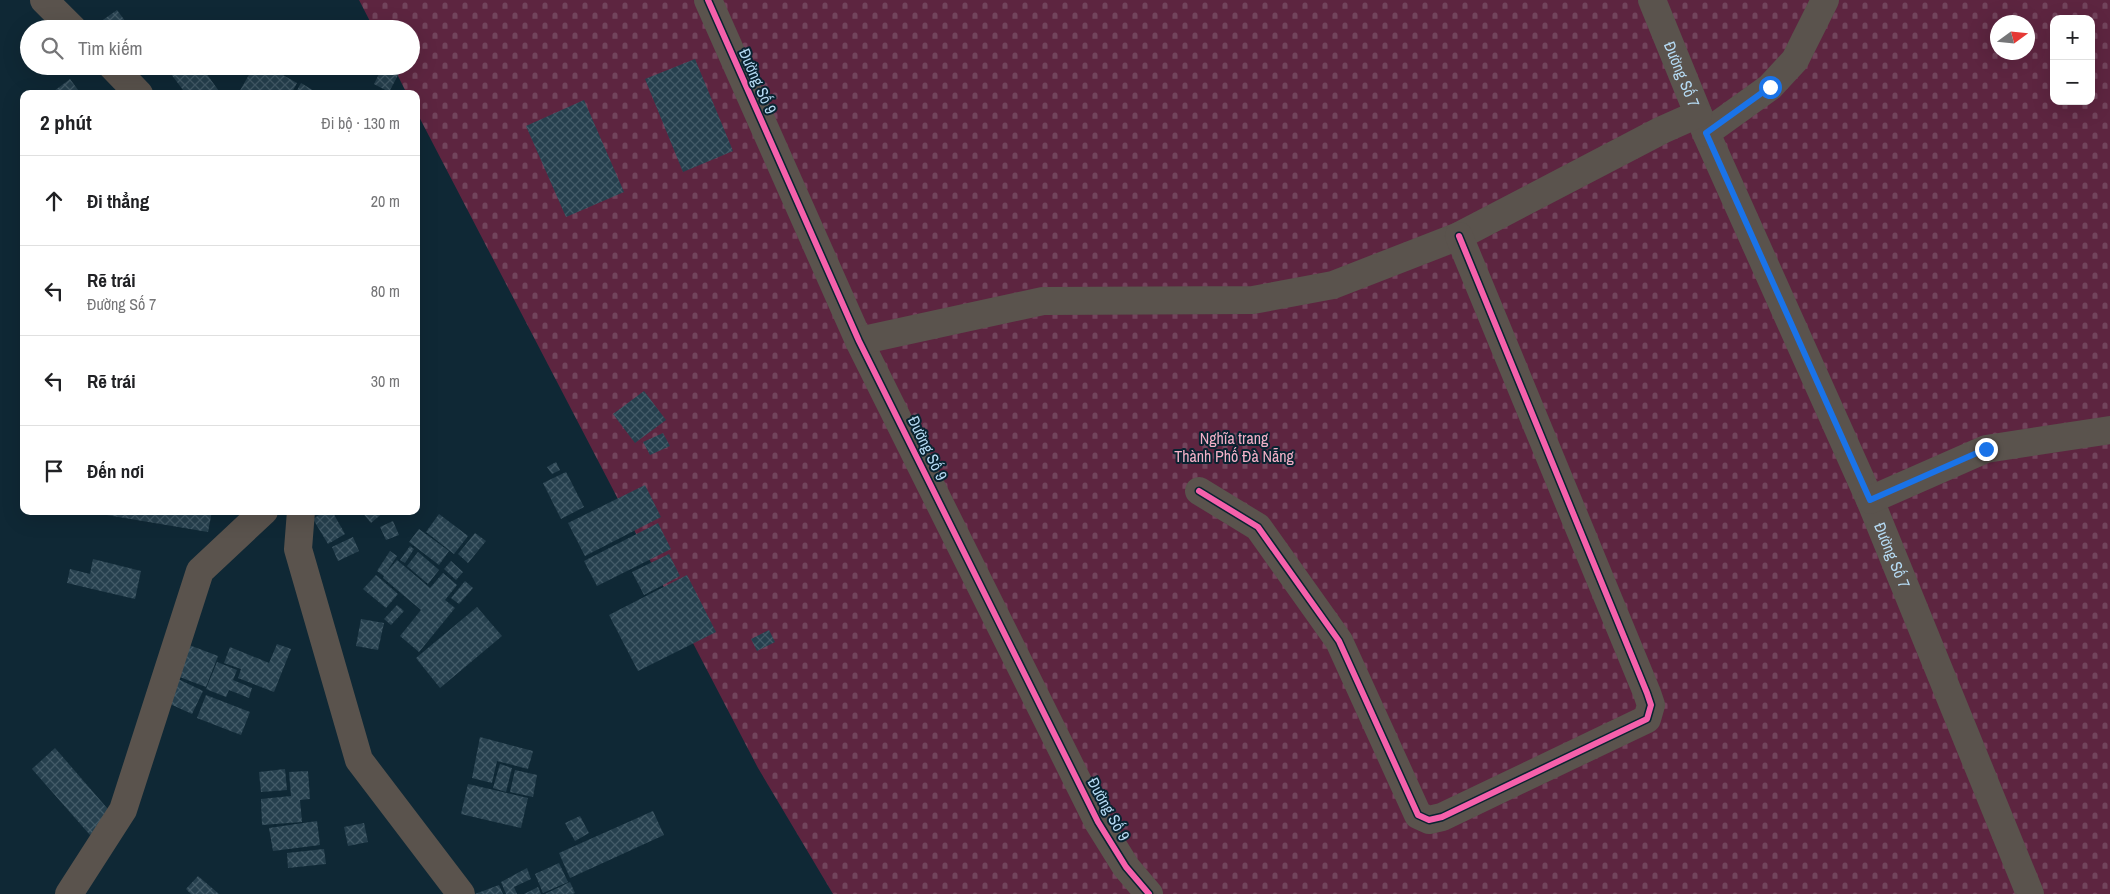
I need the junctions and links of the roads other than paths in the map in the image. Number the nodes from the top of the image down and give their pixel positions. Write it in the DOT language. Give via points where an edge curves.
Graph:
graph roads {
  1 [pos="44,0"];
  2 [pos="708,0"];
  3 [pos="1652,0"];
  4 [pos="1826,0"];
  5 [pos="64,20"];
  6 [pos="121,75"];
  7 [pos="135,90"];
  8 [pos="1702,123"];
  9 [pos="1459,236"];
  10 [pos="859,341"];
  11 [pos="2110,430"];
  12 [pos="1199,491"];
  13 [pos="1870,500"];
  14 [pos="260,515"];
  15 [pos="301,515"];
  16 [pos="69,894"];
  17 [pos="460,894"];
  18 [pos="1149,894"];
  19 [pos="2030,894"];
  1 -- 5 [label="street"];
  2 -- 10 [label="street, Đường Số 9"];
  3 -- 8 [label="street, Đường Số 7"];
  4 -- 8 [label="street" via="1795,60 1770,87"];
  6 -- 7 [label="street"];
  8 -- 9 [label="street" via="1653,135"];
  8 -- 13 [label="street, Đường Số 7"];
  9 -- 10 [label="street" via="1334,285 1253,300 1043,301"];
  9 -- 12 [label="street" via="1652,705 1647,720 1442,817 1429,820 1418,815 1339,641 1258,527"];
  10 -- 18 [label="street, Đường Số 9" via="1098,822 1126,867"];
  11 -- 13 [label="street" via="1986,449"];
  13 -- 19 [label="street, Đường Số 7"];
  14 -- 16 [label="street" via="200,572 123,810"];
  15 -- 17 [label="street" via="298,548 359,760"];
}
